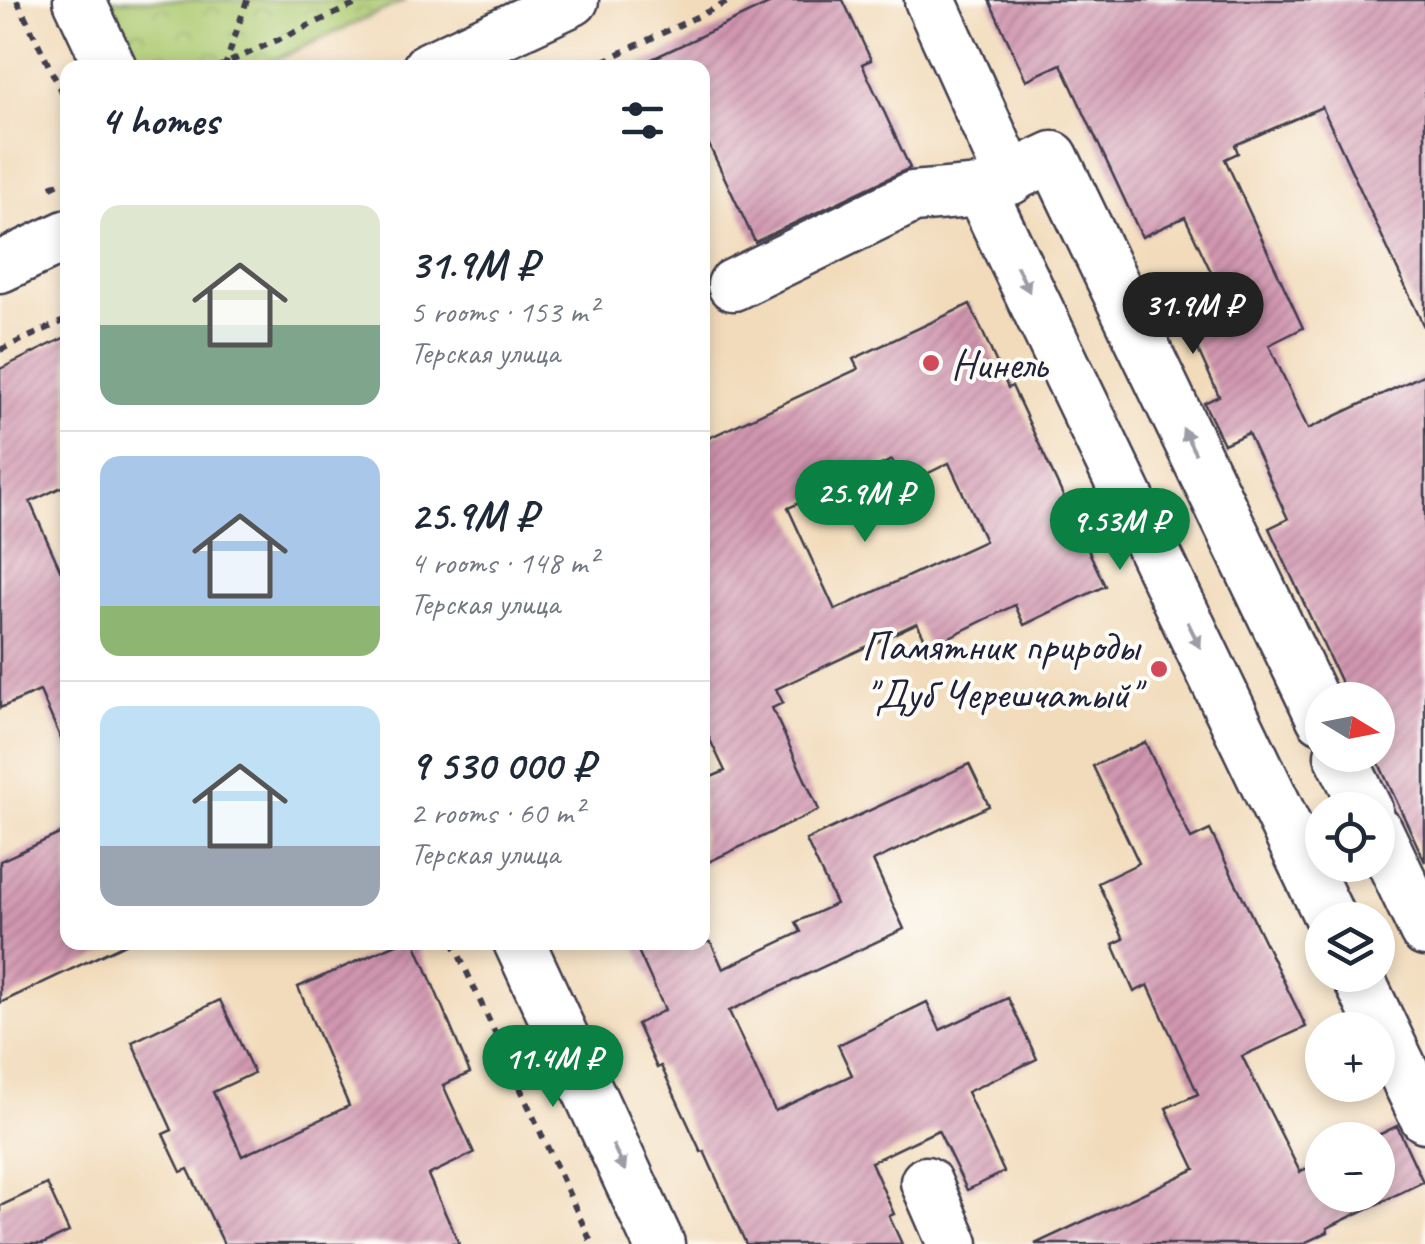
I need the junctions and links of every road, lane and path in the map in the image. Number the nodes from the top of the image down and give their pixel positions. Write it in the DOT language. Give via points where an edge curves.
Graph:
graph roads {
  1 [pos="17,0"];
  2 [pos="79,0"];
  3 [pos="246,0"];
  4 [pos="366,0"];
  5 [pos="573,0"];
  6 [pos="732,0"];
  7 [pos="930,0"];
  8 [pos="107,60"];
  9 [pos="228,60"];
  10 [pos="238,60"];
  11 [pos="445,60"];
  12 [pos="606,60"];
  13 [pos="60,89"];
  14 [pos="996,185"];
  15 [pos="60,240"];
  16 [pos="0,266"];
  17 [pos="732,285"];
  18 [pos="60,323"];
  19 [pos="0,350"];
  20 [pos="1305,683"];
  21 [pos="1395,868"];
  22 [pos="1322,902"];
  23 [pos="1425,931"];
  24 [pos="457,950"];
  25 [pos="523,950"];
  26 [pos="1365,992"];
  27 [pos="1425,1117"];
  28 [pos="926,1182"];
  29 [pos="592,1244"];
  30 [pos="659,1244"];
  31 [pos="954,1244"];
  1 -- 13 [label="path"];
  2 -- 8 [label="street"];
  3 -- 9 [label="path"];
  4 -- 10 [label="path"];
  5 -- 11 [label="street"];
  6 -- 12 [label="path"];
  7 -- 14 [label="street"];
  14 -- 17 [label="street" via="913,196"];
  20 -- 14 [label="street, one-way" via="1053,157"];
  14 -- 22 [label="street, one-way"];
  15 -- 16 [label="street"];
  18 -- 19 [label="path"];
  21 -- 23 [label="street"];
  24 -- 29 [label="path"];
  25 -- 30 [label="street, one-way"];
  26 -- 27 [label="street"];
  28 -- 31 [label="street"];
}
